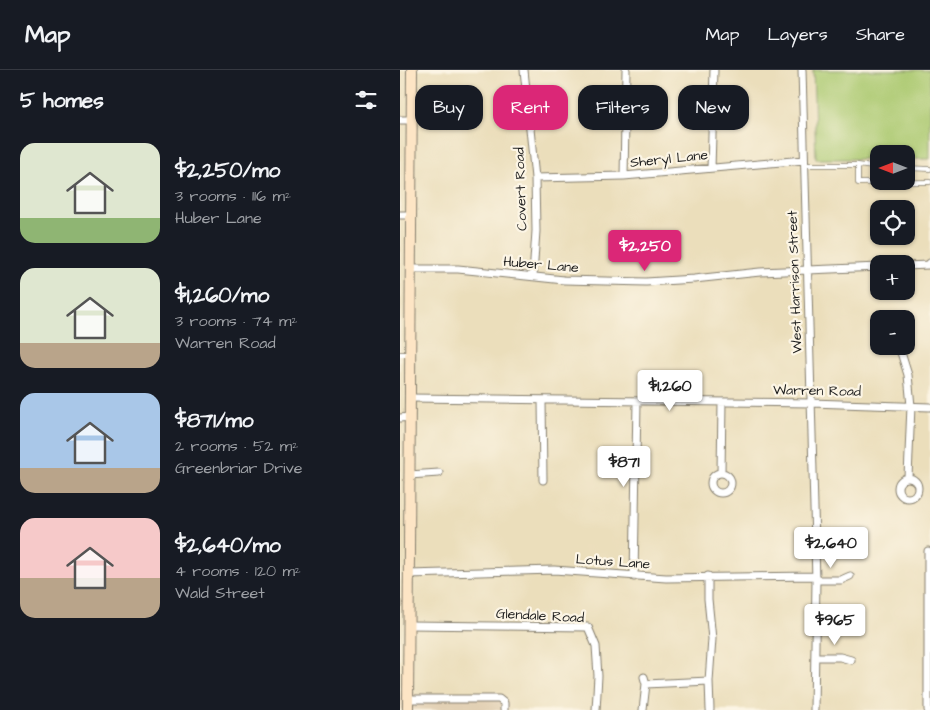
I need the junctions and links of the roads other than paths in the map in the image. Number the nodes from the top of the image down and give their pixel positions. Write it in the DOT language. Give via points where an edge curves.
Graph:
graph roads {
  1 [pos="412,70"];
  2 [pos="524,70"];
  3 [pos="626,70"];
  4 [pos="714,70"];
  5 [pos="802,70"];
  6 [pos="400,120"];
  7 [pos="412,120"];
  8 [pos="804,162"];
  9 [pos="858,165"];
  10 [pos="870,167"];
  11 [pos="711,168"];
  12 [pos="915,168"];
  13 [pos="930,169"];
  14 [pos="624,176"];
  15 [pos="535,178"];
  16 [pos="930,182"];
  17 [pos="400,215"];
  18 [pos="411,215"];
  19 [pos="929,265"];
  20 [pos="915,266"];
  21 [pos="870,267"];
  22 [pos="411,269"];
  23 [pos="807,269"];
  24 [pos="533,276"];
  25 [pos="405,354"];
  26 [pos="902,355"];
  27 [pos="410,398"];
  28 [pos="542,400"];
  29 [pos="637,401"];
  30 [pos="722,402"];
  31 [pos="811,403"];
  32 [pos="911,406"];
  33 [pos="930,406"];
  34 [pos="405,417"];
  35 [pos="721,473"];
  36 [pos="439,474"];
  37 [pos="410,475"];
  38 [pos="908,477"];
  39 [pos="543,480"];
  40 [pos="405,524"];
  41 [pos="928,551"];
  42 [pos="409,574"];
  43 [pos="634,576"];
  44 [pos="708,576"];
  45 [pos="850,576"];
  46 [pos="816,578"];
  47 [pos="406,630"];
  48 [pos="815,657"];
  49 [pos="851,660"];
  50 [pos="709,681"];
  51 [pos="408,705"];
  52 [pos="504,710"];
  53 [pos="596,710"];
  54 [pos="643,710"];
  55 [pos="710,710"];
  56 [pos="814,710"];
  57 [pos="928,710"];
  1 -- 7 [label="main road"];
  2 -- 15 [label="street, Covert Road"];
  3 -- 14 [label="street"];
  4 -- 11 [label="street"];
  5 -- 8 [label="street, West Harrison Street"];
  6 -- 7 [label="street"];
  7 -- 18 [label="main road"];
  8 -- 9 [label="lane"];
  8 -- 11 [label="street, Sheryl Lane"];
  8 -- 23 [label="street, West Harrison Street"];
  9 -- 10 [label="lane"];
  9 -- 16 [label="lane" via="858,182"];
  11 -- 14 [label="street, Sheryl Lane"];
  12 -- 13 [label="lane"];
  14 -- 15 [label="street, Sheryl Lane"];
  15 -- 24 [label="street, Covert Road"];
  17 -- 18 [label="street"];
  18 -- 22 [label="main road"];
  19 -- 20 [label="street"];
  21 -- 23 [label="street, Huber Lane"];
  22 -- 24 [label="street, Huber Lane" via="458,269"];
  22 -- 25 [label="main road"];
  23 -- 24 [label="street, Huber Lane" via="646,282"];
  23 -- 31 [label="street, West Harrison Street"];
  25 -- 27 [label="main road"];
  26 -- 32 [label="street"];
  27 -- 28 [label="street, Warren Road"];
  27 -- 34 [label="main road"];
  28 -- 29 [label="street, Warren Road"];
  28 -- 39 [label="street"];
  29 -- 30 [label="street, Warren Road"];
  29 -- 43 [label="street"];
  30 -- 31 [label="street, Warren Road"];
  30 -- 35 [label="street"];
  31 -- 32 [label="street, Warren Road"];
  31 -- 46 [label="street, West Harrison Street"];
  32 -- 33 [label="street, Warren Road"];
  32 -- 38 [label="street"];
  34 -- 37 [label="main road"];
  36 -- 37 [label="street"];
  37 -- 40 [label="main road"];
  40 -- 42 [label="main road"];
  41 -- 57 [label="street"];
  42 -- 43 [label="street, Lotus Lane" via="554,570"];
  42 -- 47 [label="main road"];
  43 -- 44 [label="street, Lotus Lane"];
  44 -- 46 [label="street, Lotus Lane"];
  44 -- 50 [label="street" via="712,639"];
  45 -- 46 [label="street, Lotus Lane" via="841,580"];
  46 -- 48 [label="street, West Harrison Street"];
  47 -- 51 [label="main road"];
  47 -- 53 [label="street, Glendale Road" via="588,628 596,646"];
  48 -- 49 [label="street"];
  48 -- 56 [label="street, West Harrison Street"];
  50 -- 54 [label="street" via="645,681"];
  50 -- 55 [label="street"];
  51 -- 52 [label="street" via="498,699 504,703"];
}
